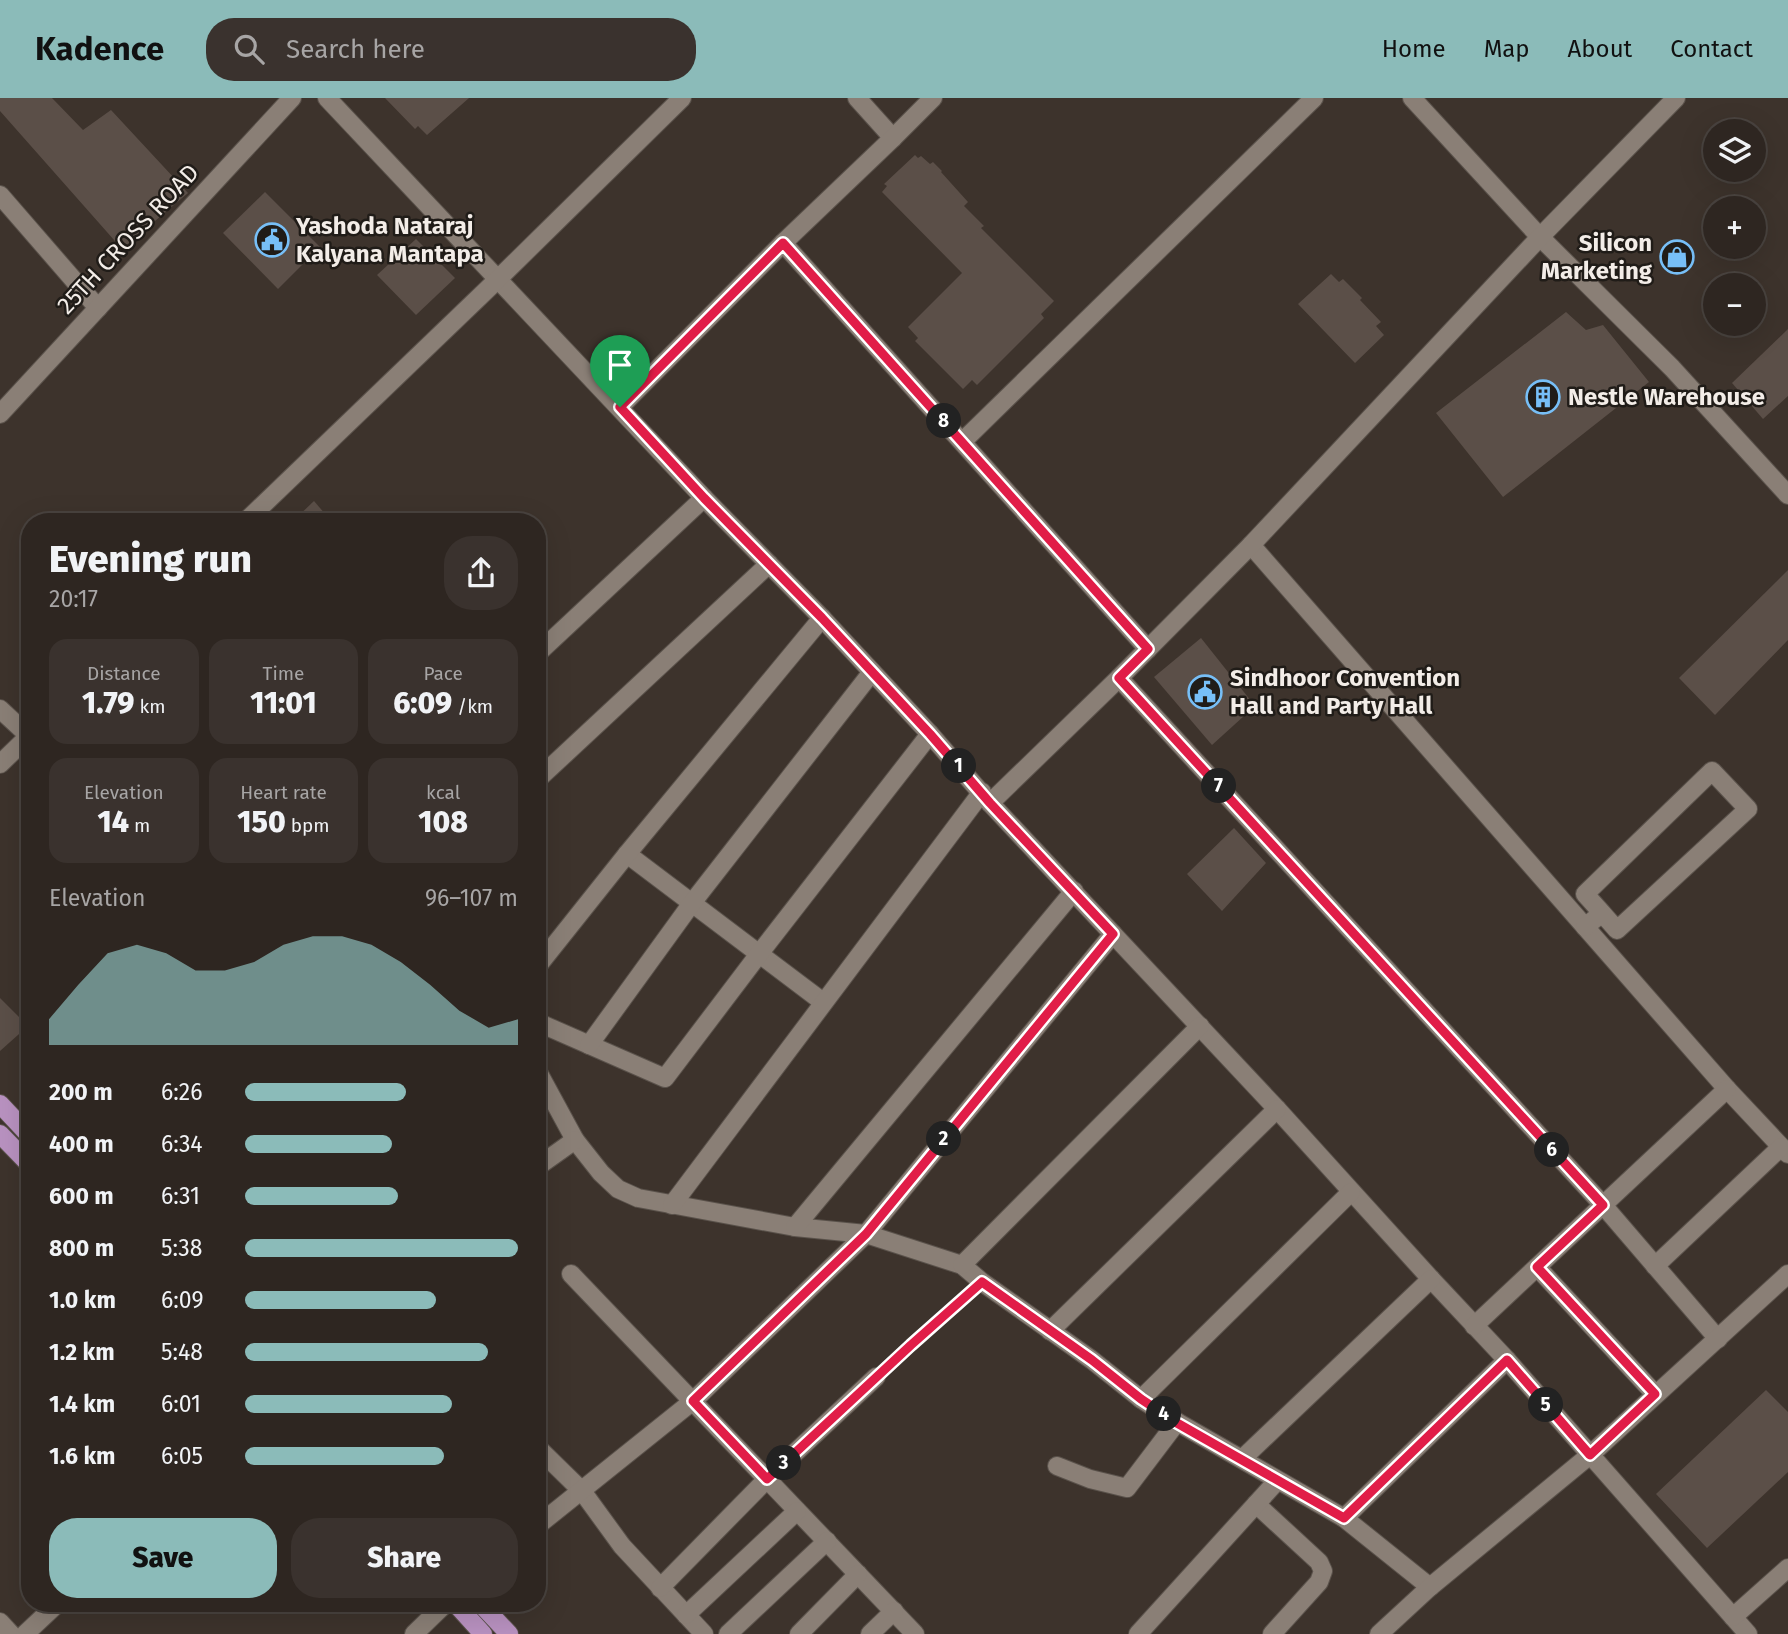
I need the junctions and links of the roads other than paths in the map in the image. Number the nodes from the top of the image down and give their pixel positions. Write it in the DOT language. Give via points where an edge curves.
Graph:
graph roads {
  1 [pos="292,98"];
  2 [pos="327,98"];
  3 [pos="682,98"];
  4 [pos="857,98"];
  5 [pos="933,98"];
  6 [pos="1314,98"];
  7 [pos="1412,98"];
  8 [pos="1676,98"];
  9 [pos="893,138"];
  10 [pos="0,195"];
  11 [pos="1540,237"];
  12 [pos="783,243"];
  13 [pos="497,280"];
  14 [pos="98,308"];
  15 [pos="620,407"];
  16 [pos="0,414"];
  17 [pos="963,441"];
  18 [pos="1788,495"];
  19 [pos="704,498"];
  20 [pos="254,513"];
  21 [pos="1251,545"];
  22 [pos="769,564"];
  23 [pos="822,618"];
  24 [pos="546,646"];
  25 [pos="1148,649"];
  26 [pos="872,673"];
  27 [pos="1119,678"];
  28 [pos="0,709"];
  29 [pos="21,728"];
  30 [pos="930,734"];
  31 [pos="21,743"];
  32 [pos="0,764"];
  33 [pos="546,772"];
  34 [pos="986,797"];
  35 [pos="627,854"];
  36 [pos="1074,891"];
  37 [pos="692,903"];
  38 [pos="1602,913"];
  39 [pos="1585,927"];
  40 [pos="1113,934"];
  41 [pos="759,954"];
  42 [pos="546,956"];
  43 [pos="823,1002"];
  44 [pos="546,1026"];
  45 [pos="1200,1026"];
  46 [pos="589,1045"];
  47 [pos="546,1087"];
  48 [pos="1727,1089"];
  49 [pos="0,1104"];
  50 [pos="1277,1109"];
  51 [pos="21,1123"];
  52 [pos="21,1131"];
  53 [pos="4,1138"];
  54 [pos="575,1140"];
  55 [pos="1785,1151"];
  56 [pos="21,1156"];
  57 [pos="546,1161"];
  58 [pos="1351,1192"];
  59 [pos="672,1205"];
  60 [pos="1603,1205"];
  61 [pos="795,1227"];
  62 [pos="866,1234"];
  63 [pos="962,1265"];
  64 [pos="1655,1266"];
  65 [pos="1537,1267"];
  66 [pos="571,1274"];
  67 [pos="1788,1274"];
  68 [pos="1431,1279"];
  69 [pos="1474,1326"];
  70 [pos="1050,1331"];
  71 [pos="1718,1339"];
  72 [pos="1507,1360"];
  73 [pos="876,1377"];
  74 [pos="1655,1394"];
  75 [pos="1141,1399"];
  76 [pos="693,1401"];
  77 [pos="1177,1423"];
  78 [pos="1590,1455"];
  79 [pos="546,1456"];
  80 [pos="1242,1459"];
  81 [pos="1057,1466"];
  82 [pos="767,1479"];
  83 [pos="1277,1481"];
  84 [pos="582,1491"];
  85 [pos="1256,1504"];
  86 [pos="797,1511"];
  87 [pos="546,1518"];
  88 [pos="1344,1518"];
  89 [pos="827,1541"];
  90 [pos="1788,1568"];
  91 [pos="858,1574"];
  92 [pos="1430,1587"];
  93 [pos="660,1588"];
  94 [pos="894,1611"];
  95 [pos="48,1612"];
  96 [pos="437,1612"];
  97 [pos="463,1612"];
  98 [pos="488,1612"];
  99 [pos="686,1615"];
  100 [pos="1733,1618"];
  101 [pos="0,1622"];
  102 [pos="11,1634"];
  103 [pos="25,1634"];
  104 [pos="415,1634"];
  105 [pos="483,1634"];
  106 [pos="509,1634"];
  107 [pos="704,1634"];
  108 [pos="728,1634"];
  109 [pos="799,1634"];
  110 [pos="870,1634"];
  111 [pos="915,1634"];
  112 [pos="1138,1634"];
  113 [pos="1272,1634"];
  114 [pos="1378,1634"];
  115 [pos="1748,1634"];
  1 -- 14 [label="street, 25TH CROSS ROAD"];
  2 -- 13 [label="street"];
  3 -- 13 [label="street"];
  4 -- 9 [label="street"];
  5 -- 9 [label="street"];
  6 -- 17 [label="street"];
  7 -- 11 [label="street"];
  8 -- 11 [label="street"];
  9 -- 12 [label="street"];
  10 -- 14 [label="street"];
  11 -- 18 [label="street" via="1672,368"];
  11 -- 21 [label="street"];
  12 -- 15 [label="street"];
  12 -- 17 [label="street"];
  13 -- 15 [label="street"];
  13 -- 20 [label="street"];
  14 -- 16 [label="street, 25TH CROSS ROAD"];
  15 -- 19 [label="street"];
  17 -- 25 [label="street"];
  19 -- 22 [label="street"];
  19 -- 24 [label="street"];
  21 -- 25 [label="street"];
  21 -- 39 [label="street"];
  22 -- 23 [label="street"];
  22 -- 33 [label="street"];
  23 -- 26 [label="street"];
  23 -- 35 [label="street"];
  25 -- 27 [label="street"];
  26 -- 30 [label="street"];
  26 -- 37 [label="street"];
  27 -- 34 [label="street"];
  27 -- 60 [label="street"];
  28 -- 29 [label="street"];
  30 -- 34 [label="street"];
  30 -- 41 [label="street"];
  31 -- 32 [label="street"];
  34 -- 36 [label="street"];
  34 -- 43 [label="street"];
  35 -- 37 [label="street"];
  35 -- 42 [label="street"];
  36 -- 40 [label="street"];
  36 -- 61 [label="street"];
  37 -- 41 [label="street"];
  37 -- 46 [label="street"];
  38 -- 38 [label="street" via="1585,894 1712,771 1748,808 1617,930"];
  38 -- 39 [label="street"];
  39 -- 48 [label="street"];
  40 -- 45 [label="street"];
  40 -- 62 [label="street"];
  41 -- 43 [label="street"];
  41 -- 46 [label="street" via="665,1078"];
  43 -- 59 [label="street"];
  44 -- 46 [label="street"];
  45 -- 50 [label="street"];
  45 -- 63 [label="street"];
  47 -- 54 [label="street"];
  48 -- 55 [label="street"];
  48 -- 60 [label="street"];
  49 -- 51 [label="main road"];
  50 -- 58 [label="street"];
  50 -- 70 [label="street"];
  52 -- 53 [label="street"];
  53 -- 56 [label="main road"];
  54 -- 57 [label="street"];
  54 -- 59 [label="street" via="618,1189"];
  55 -- 64 [label="street"];
  58 -- 68 [label="street"];
  58 -- 75 [label="street"];
  59 -- 61 [label="street"];
  60 -- 64 [label="street"];
  60 -- 65 [label="street"];
  61 -- 62 [label="street"];
  62 -- 63 [label="street"];
  62 -- 76 [label="street"];
  63 -- 70 [label="street"];
  64 -- 71 [label="street"];
  65 -- 69 [label="street"];
  65 -- 74 [label="street"];
  66 -- 76 [label="street"];
  67 -- 71 [label="street"];
  68 -- 69 [label="street"];
  68 -- 80 [label="street"];
  69 -- 72 [label="street"];
  70 -- 75 [label="street"];
  71 -- 74 [label="street"];
  72 -- 78 [label="street"];
  72 -- 88 [label="street"];
  73 -- 82 [label="street"];
  74 -- 78 [label="street"];
  75 -- 77 [label="street"];
  76 -- 82 [label="street"];
  76 -- 84 [label="street"];
  77 -- 80 [label="street"];
  77 -- 81 [label="street" via="1127,1488"];
  78 -- 92 [label="street"];
  78 -- 100 [label="street"];
  79 -- 84 [label="street"];
  80 -- 83 [label="street"];
  82 -- 86 [label="street"];
  82 -- 93 [label="street"];
  83 -- 85 [label="street"];
  83 -- 88 [label="street"];
  84 -- 87 [label="street"];
  84 -- 93 [label="street"];
  85 -- 112 [label="street"];
  85 -- 113 [label="street" via="1319,1562 1322,1571 1319,1582"];
  86 -- 89 [label="street"];
  86 -- 99 [label="street"];
  88 -- 92 [label="street"];
  89 -- 91 [label="street"];
  89 -- 108 [label="street"];
  90 -- 100 [label="street"];
  91 -- 94 [label="street"];
  91 -- 109 [label="street"];
  92 -- 114 [label="street"];
  93 -- 99 [label="street"];
  94 -- 110 [label="street"];
  94 -- 111 [label="street"];
  95 -- 103 [label="street"];
  96 -- 104 [label="street"];
  97 -- 105 [label="main road"];
  98 -- 106 [label="main road"];
  99 -- 107 [label="street"];
  100 -- 115 [label="street"];
  101 -- 102 [label="street"];
}
